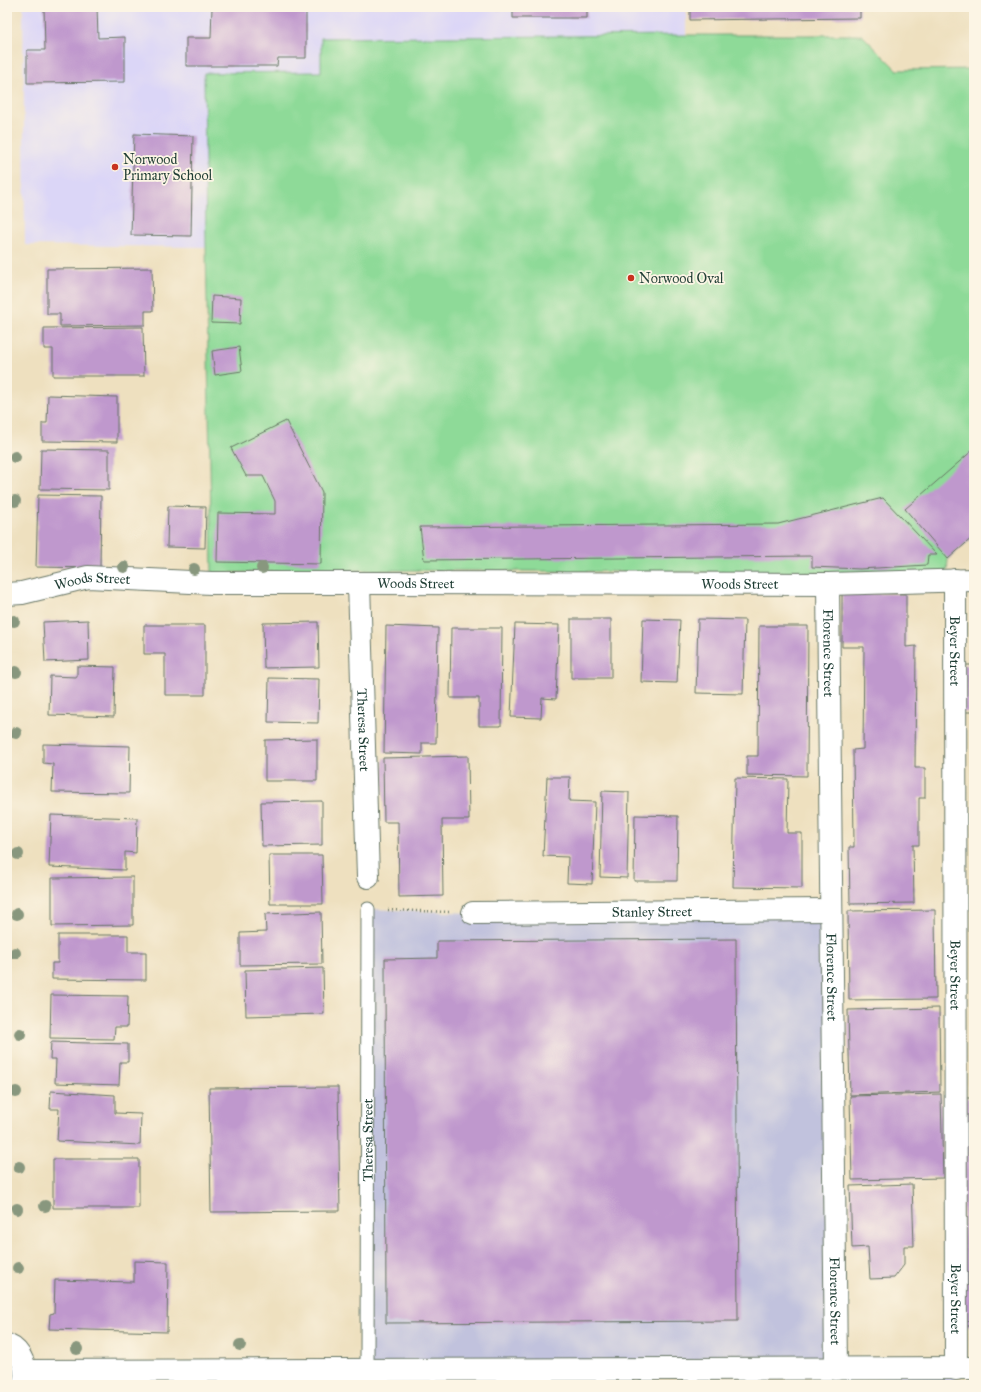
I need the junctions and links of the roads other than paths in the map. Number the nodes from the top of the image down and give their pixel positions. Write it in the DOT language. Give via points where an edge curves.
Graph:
graph roads {
  1 [pos="965,580"];
  2 [pos="359,583"];
  3 [pos="828,584"];
  4 [pos="7,594"];
  5 [pos="368,877"];
  6 [pos="368,909"];
  7 [pos="831,910"];
  8 [pos="473,913"];
  9 [pos="7,1345"];
  10 [pos="965,1368"];
  11 [pos="836,1369"];
  12 [pos="366,1370"];
  13 [pos="786,1377"];
  14 [pos="24,1378"];
  15 [pos="460,1378"];
  1 -- 3 [label="street, Woods Street"];
  1 -- 10 [label="street, Beyer Street"];
  2 -- 3 [label="street, Woods Street"];
  2 -- 4 [label="street, Woods Street" via="212,583 88,577 22,593"];
  2 -- 5 [label="street, Theresa Street"];
  3 -- 7 [label="street, Florence Street"];
  6 -- 12 [label="lane, Theresa Street"];
  7 -- 8 [label="street, Stanley Street"];
  7 -- 11 [label="street, Florence Street"];
  9 -- 14 [label="street" via="18,1353 23,1362"];
  10 -- 11 [label="street"];
  11 -- 13 [label="street"];
  12 -- 14 [label="street"];
  12 -- 15 [label="street"];
  13 -- 15 [label="street"];
}
